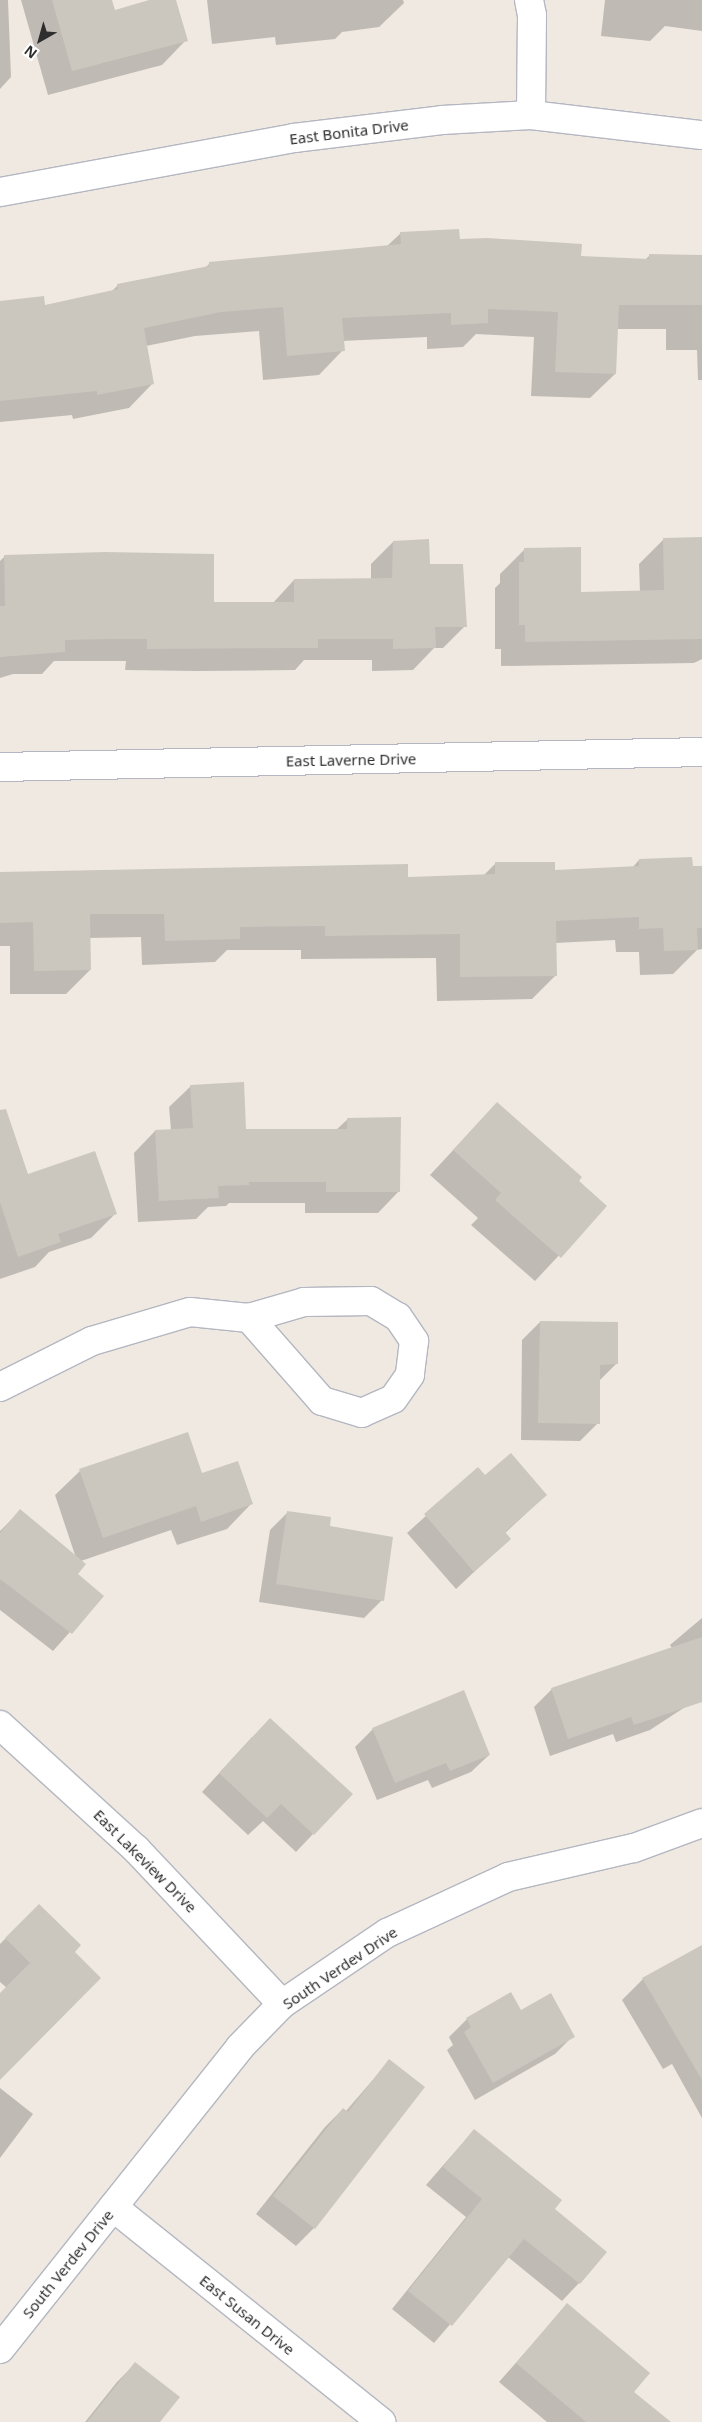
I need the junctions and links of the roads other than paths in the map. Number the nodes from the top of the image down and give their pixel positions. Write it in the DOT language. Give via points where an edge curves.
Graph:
graph roads {
  1 [pos="529,0"];
  2 [pos="531,115"];
  3 [pos="702,135"];
  4 [pos="0,192"];
  5 [pos="702,752"];
  6 [pos="0,768"];
  7 [pos="249,1318"];
  8 [pos="0,1386"];
  9 [pos="0,1725"];
  10 [pos="702,1823"];
  11 [pos="282,2004"];
  12 [pos="113,2207"];
  13 [pos="0,2349"];
  14 [pos="381,2422"];
  1 -- 2 [label="street" via="532,15"];
  2 -- 3 [label="street, East Bonita Drive"];
  2 -- 4 [label="street, East Bonita Drive" via="442,120 294,138"];
  5 -- 6 [label="street, East Laverne Drive"];
  7 -- 7 [label="street" via="322,1401 362,1413 393,1399 410,1375 414,1341 398,1317 372,1301 304,1302"];
  7 -- 8 [label="street" via="190,1312 92,1340"];
  9 -- 11 [label="street, East Lakeview Drive" via="136,1849"];
  10 -- 11 [label="street, South Verdev Drive" via="634,1848 508,1876 387,1933"];
  11 -- 12 [label="street, South Verdev Drive" via="240,2047"];
  12 -- 13 [label="street, South Verdev Drive"];
  12 -- 14 [label="street, East Susan Drive"];
}
